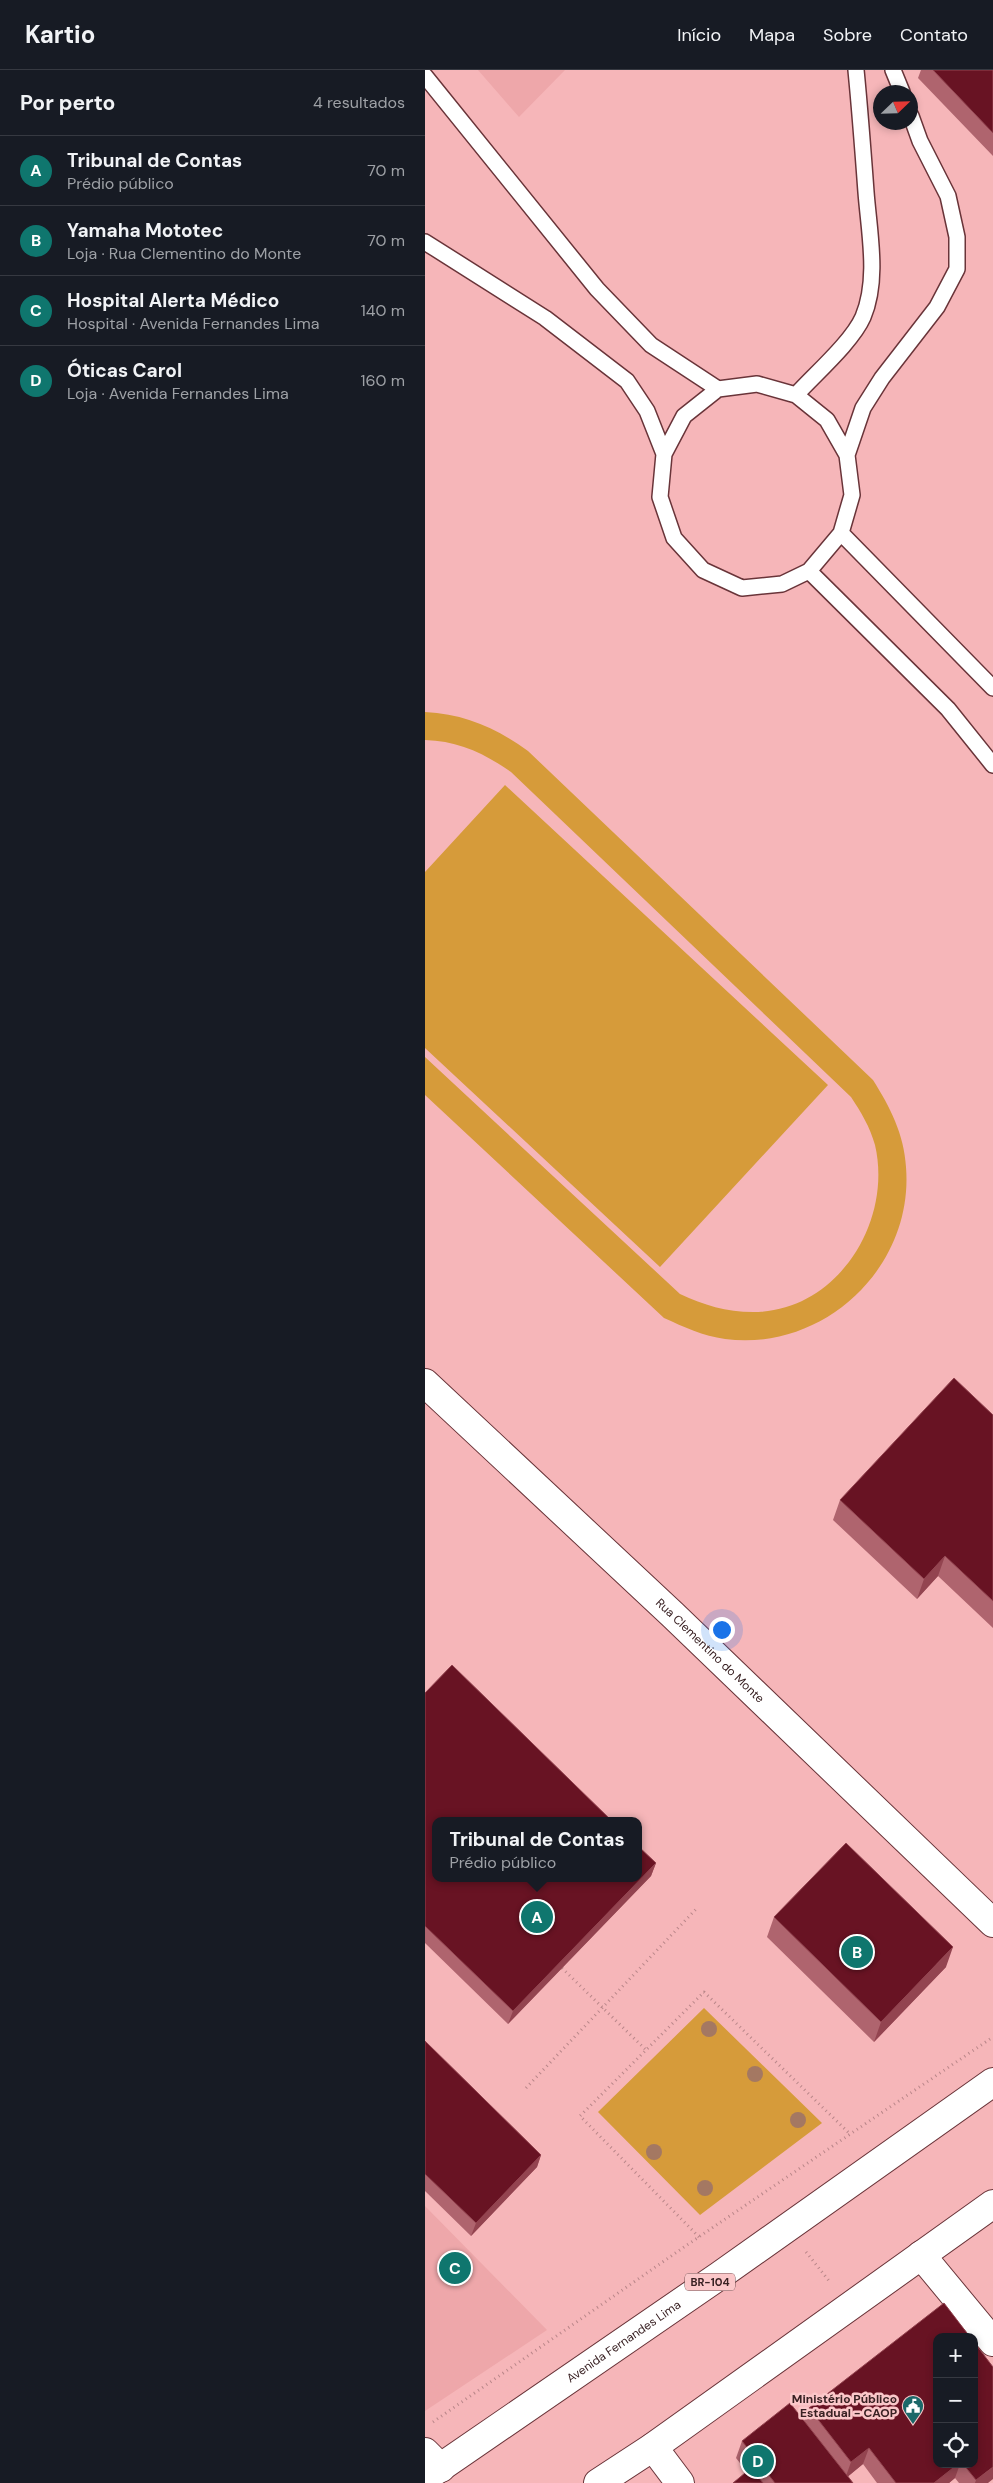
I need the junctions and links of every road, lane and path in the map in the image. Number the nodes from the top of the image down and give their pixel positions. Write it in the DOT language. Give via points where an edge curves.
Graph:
graph roads {
  1 [pos="856,70"];
  2 [pos="893,70"];
  3 [pos="425,76"];
  4 [pos="898,85"];
  5 [pos="917,130"];
  6 [pos="425,242"];
  7 [pos="718,389"];
  8 [pos="796,395"];
  9 [pos="664,454"];
  10 [pos="847,455"];
  11 [pos="841,533"];
  12 [pos="809,571"];
  13 [pos="993,688"];
  14 [pos="993,765"];
  15 [pos="425,1383"];
  16 [pos="698,1907"];
  17 [pos="993,1923"];
  18 [pos="562,1968"];
  19 [pos="603,2008"];
  20 [pos="993,2037"];
  21 [pos="646,2050"];
  22 [pos="993,2082"];
  23 [pos="526,2088"];
  24 [pos="849,2134"];
  25 [pos="993,2204"];
  26 [pos="788,2227"];
  27 [pos="699,2237"];
  28 [pos="921,2255"];
  29 [pos="849,2307"];
  30 [pos="993,2342"];
  31 [pos="425,2428"];
  32 [pos="653,2447"];
  33 [pos="430,2466"];
  34 [pos="598,2483"];
  35 [pos="681,2483"];
  1 -- 8 [label="lane" via="872,278 869,299 851,334"];
  2 -- 4 [label="lane"];
  3 -- 7 [label="lane" via="597,289 651,345"];
  5 -- 10 [label="lane" via="948,196 957,237 957,269 937,307 863,408"];
  6 -- 9 [label="lane" via="545,318 627,381 647,411"];
  7 -- 8 [label="lane" via="757,384"];
  7 -- 9 [label="lane" via="684,416"];
  8 -- 10 [label="lane" via="827,420"];
  9 -- 12 [label="lane" via="660,497 674,538 703,570 742,588 782,584"];
  10 -- 11 [label="lane" via="852,495"];
  11 -- 12 [label="lane"];
  11 -- 13 [label="lane"];
  12 -- 14 [label="lane" via="948,708"];
  15 -- 17 [label="main road, Rua Clementino do Monte" via="673,1615"];
  16 -- 19 [label="path"];
  18 -- 19 [label="path"];
  19 -- 21 [label="path"];
  19 -- 23 [label="path"];
  20 -- 24 [label="path"];
  21 -- 24 [label="path" via="703,1992"];
  21 -- 27 [label="path" via="581,2116"];
  22 -- 26 [label="main road, Avenida Fernandes Lima / BR-104"];
  24 -- 27 [label="path"];
  25 -- 28 [label="main road"];
  26 -- 29 [label="path"];
  26 -- 33 [label="main road, Avenida Fernandes Lima / BR-104"];
  27 -- 31 [label="path"];
  28 -- 29 [label="main road"];
  28 -- 30 [label="main road"];
  29 -- 32 [label="main road"];
  32 -- 34 [label="main road"];
  32 -- 35 [label="main road"];
}
